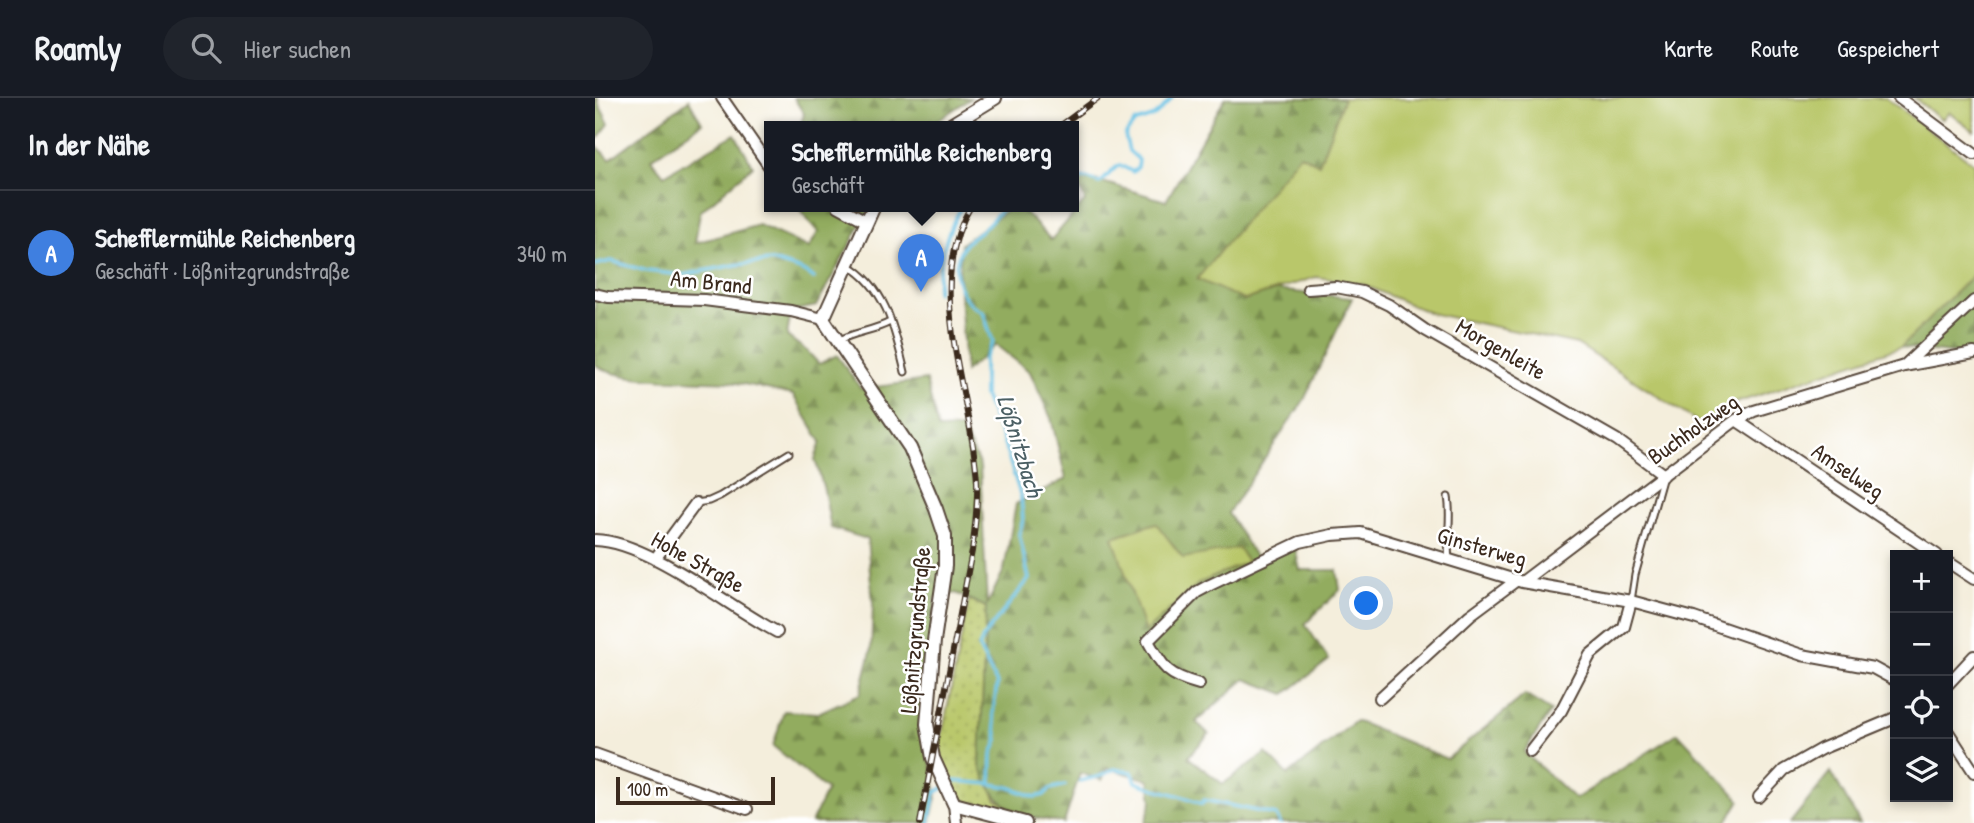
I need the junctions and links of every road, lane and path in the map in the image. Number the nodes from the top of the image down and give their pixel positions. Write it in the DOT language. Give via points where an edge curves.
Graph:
graph roads {
  1 [pos="722,98"];
  2 [pos="995,98"];
  3 [pos="1899,98"];
  4 [pos="967,121"];
  5 [pos="1974,154"];
  6 [pos="764,159"];
  7 [pos="849,212"];
  8 [pos="871,212"];
  9 [pos="866,221"];
  10 [pos="848,264"];
  11 [pos="1308,289"];
  12 [pos="595,294"];
  13 [pos="1974,301"];
  14 [pos="823,319"];
  15 [pos="890,322"];
  16 [pos="838,341"];
  17 [pos="1974,353"];
  18 [pos="1904,366"];
  19 [pos="905,372"];
  20 [pos="1736,420"];
  21 [pos="789,453"];
  22 [pos="1664,475"];
  23 [pos="1448,497"];
  24 [pos="696,503"];
  25 [pos="595,540"];
  26 [pos="1930,550"];
  27 [pos="655,559"];
  28 [pos="1448,559"];
  29 [pos="1953,565"];
  30 [pos="1974,579"];
  31 [pos="1520,581"];
  32 [pos="1632,601"];
  33 [pos="777,632"];
  34 [pos="1974,656"];
  35 [pos="1890,677"];
  36 [pos="1953,679"];
  37 [pos="1199,684"];
  38 [pos="1380,698"];
  39 [pos="1890,720"];
  40 [pos="1953,739"];
  41 [pos="1530,751"];
  42 [pos="595,754"];
  43 [pos="1974,772"];
  44 [pos="1759,797"];
  45 [pos="954,804"];
  46 [pos="747,809"];
  47 [pos="955,823"];
  48 [pos="1025,823"];
  1 -- 6 [label="street"];
  2 -- 4 [label="street"];
  3 -- 5 [label="street"];
  7 -- 9 [label="street"];
  8 -- 9 [label="street"];
  9 -- 10 [label="street"];
  10 -- 14 [label="street"];
  10 -- 15 [label="lane" via="874,287 888,308"];
  11 -- 22 [label="street, Morgenleite" via="1336,287 1362,292 1389,305 1617,440"];
  12 -- 14 [label="street, Am Brand" via="704,300"];
  13 -- 18 [label="street, Buchholzweg"];
  14 -- 16 [label="street, Lößnitzgrundstraße"];
  15 -- 16 [label="lane"];
  15 -- 19 [label="lane"];
  16 -- 45 [label="street, Lößnitzgrundstraße" via="910,448 945,536 927,724 939,775"];
  17 -- 18 [label="street"];
  18 -- 20 [label="street, Buchholzweg"];
  20 -- 22 [label="street, Buchholzweg"];
  20 -- 26 [label="street, Amselweg"];
  21 -- 24 [label="lane" via="720,496"];
  22 -- 31 [label="street, Buchholzweg"];
  22 -- 32 [label="lane"];
  23 -- 28 [label="lane"];
  24 -- 27 [label="street"];
  25 -- 27 [label="street, Hohe Straße" via="625,545"];
  27 -- 33 [label="street, Hohe Straße"];
  28 -- 31 [label="street, Ginsterweg"];
  28 -- 37 [label="street, Ginsterweg" via="1361,533 1332,535 1300,542 1210,584 1148,641 1164,668"];
  29 -- 30 [label="street"];
  31 -- 32 [label="street, Ginsterweg"];
  31 -- 38 [label="street, Buchholzweg" via="1470,615"];
  32 -- 35 [label="street, Ginsterweg" via="1802,655 1873,668"];
  32 -- 41 [label="street" via="1624,627 1590,655 1561,711"];
  34 -- 36 [label="street"];
  39 -- 44 [label="street" via="1784,770"];
  40 -- 43 [label="street"];
  42 -- 46 [label="street"];
  45 -- 47 [label="street"];
  45 -- 48 [label="street"];
}
